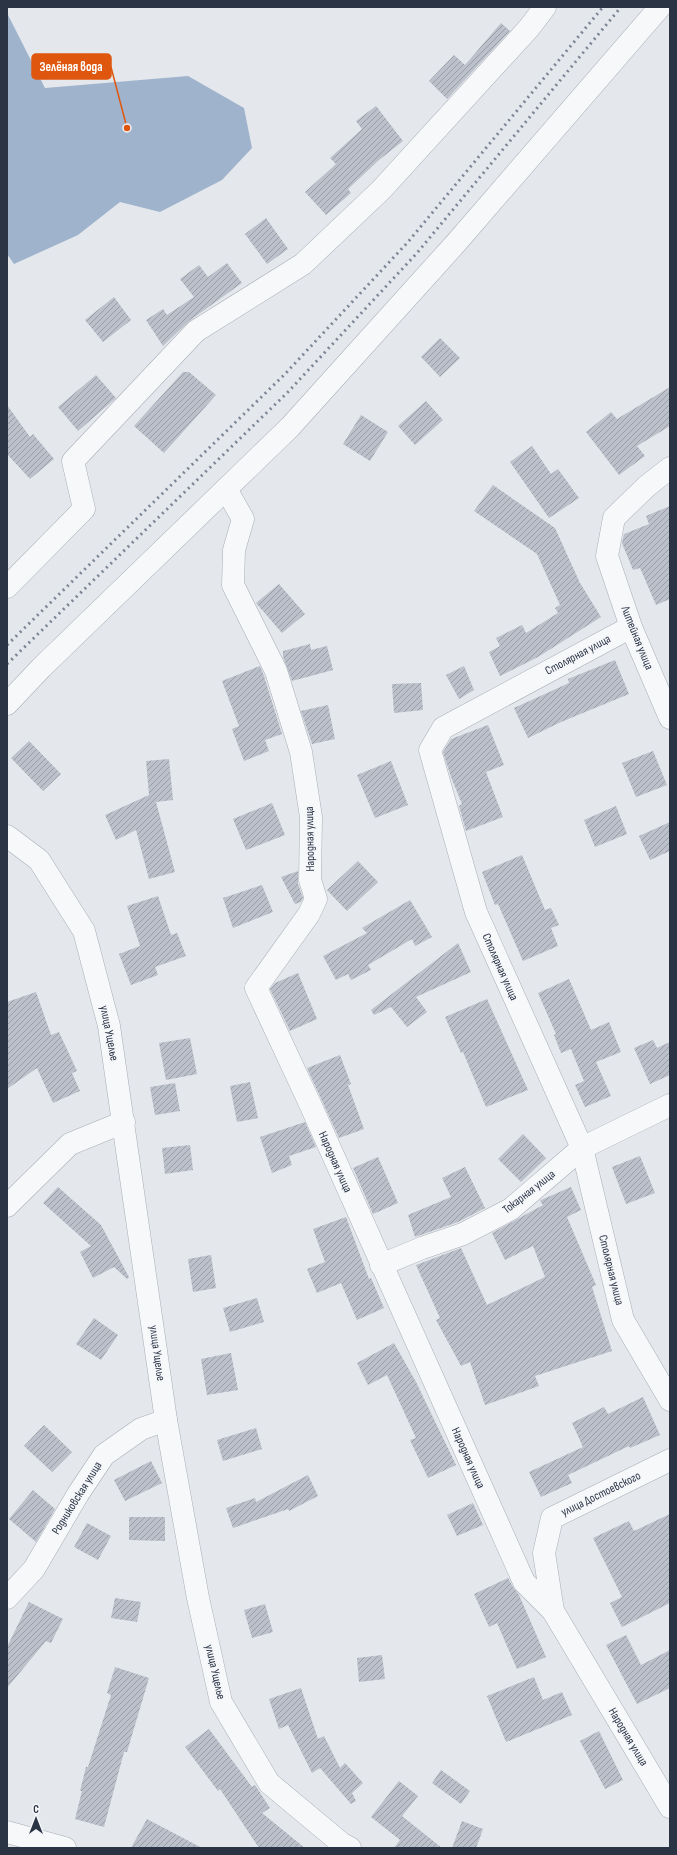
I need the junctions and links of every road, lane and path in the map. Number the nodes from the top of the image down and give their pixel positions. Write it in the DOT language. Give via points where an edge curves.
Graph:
graph roads {
  1 [pos="545,7"];
  2 [pos="660,7"];
  3 [pos="670,468"];
  4 [pos="226,489"];
  5 [pos="7,587"];
  6 [pos="631,627"];
  7 [pos="7,704"];
  8 [pos="670,718"];
  9 [pos="7,836"];
  10 [pos="7,856"];
  11 [pos="39,860"];
  12 [pos="670,1105"];
  13 [pos="124,1122"];
  14 [pos="582,1148"];
  15 [pos="7,1206"];
  16 [pos="380,1265"];
  17 [pos="670,1400"];
  18 [pos="166,1420"];
  19 [pos="670,1460"];
  20 [pos="7,1598"];
  21 [pos="553,1611"];
  22 [pos="670,1807"];
  23 [pos="7,1832"];
  24 [pos="65,1848"];
  25 [pos="350,1848"];
  1 -- 5 [label="street" via="529,28 381,190 303,264 196,331 73,461 84,509"];
  2 -- 4 [label="street" via="445,255 290,427"];
  3 -- 6 [label="street, Литейная улица" via="614,518 607,556"];
  4 -- 7 [label="street"];
  4 -- 16 [label="street, Народная улица" via="243,519 234,550 233,585 276,671 301,752 311,817 310,880 316,899 309,914 256,988"];
  6 -- 8 [label="street, Литейная улица"];
  6 -- 14 [label="street, Столярная улица" via="443,728 430,750 476,912"];
  9 -- 11 [label="street, улица Ущелье"];
  10 -- 11 [label="street"];
  11 -- 13 [label="street, улица Ущелье" via="84,931 109,1026"];
  12 -- 14 [label="street, Токарная улица"];
  13 -- 15 [label="street" via="70,1144"];
  13 -- 18 [label="street, улица Ущелье"];
  14 -- 16 [label="street, Токарная улица" via="511,1209 463,1234"];
  14 -- 17 [label="street, Столярная улица" via="623,1320"];
  16 -- 21 [label="street, Народная улица" via="524,1582"];
  18 -- 20 [label="street, Родниковская улица" via="141,1429 104,1455 34,1569"];
  18 -- 25 [label="street, улица Ущелье" via="198,1598 221,1702 269,1783"];
  19 -- 21 [label="street, улица Достоевского" via="552,1518 544,1552"];
  21 -- 22 [label="street, Народная улица"];
  23 -- 24 [label="street"];
}
